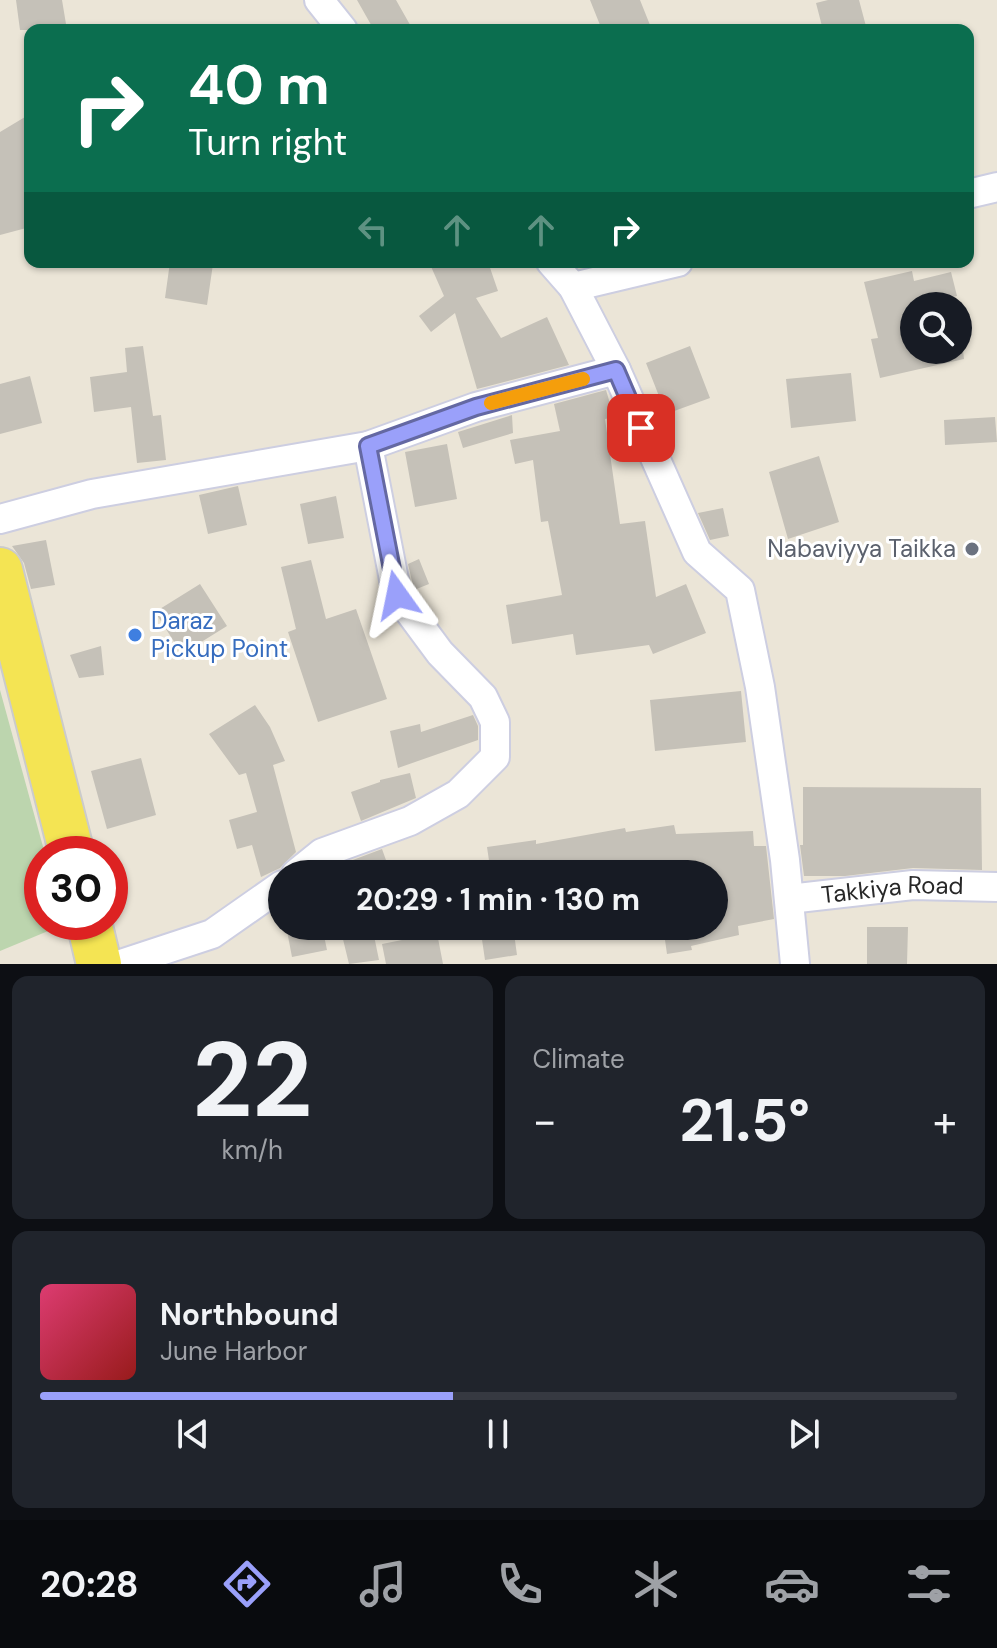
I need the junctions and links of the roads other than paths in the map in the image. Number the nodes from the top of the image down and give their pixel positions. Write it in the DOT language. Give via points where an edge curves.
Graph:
graph roads {
  1 [pos="319,0"];
  2 [pos="338,24"];
  3 [pos="997,187"];
  4 [pos="974,193"];
  5 [pos="556,268"];
  6 [pos="653,268"];
  7 [pos="573,287"];
  8 [pos="616,370"];
  9 [pos="368,446"];
  10 [pos="0,519"];
  11 [pos="0,570"];
  12 [pos="67,836"];
  13 [pos="313,860"];
  14 [pos="997,887"];
  15 [pos="268,895"];
  16 [pos="789,899"];
  17 [pos="93,940"];
  18 [pos="99,964"];
  19 [pos="121,964"];
  20 [pos="795,964"];
  1 -- 2 [label="street"];
  3 -- 4 [label="street"];
  5 -- 7 [label="street"];
  6 -- 7 [label="street"];
  7 -- 8 [label="street"];
  8 -- 9 [label="street" via="476,407"];
  8 -- 16 [label="street" via="697,552 740,590 760,687"];
  9 -- 10 [label="street" via="92,494"];
  9 -- 13 [label="street" via="397,595 440,653 483,697 495,722 495,757 458,794 410,821"];
  11 -- 12 [label="main road"];
  14 -- 16 [label="street, Takkiya Road" via="913,885"];
  15 -- 19 [label="street" via="212,934"];
  16 -- 20 [label="street"];
  17 -- 18 [label="main road"];
}
